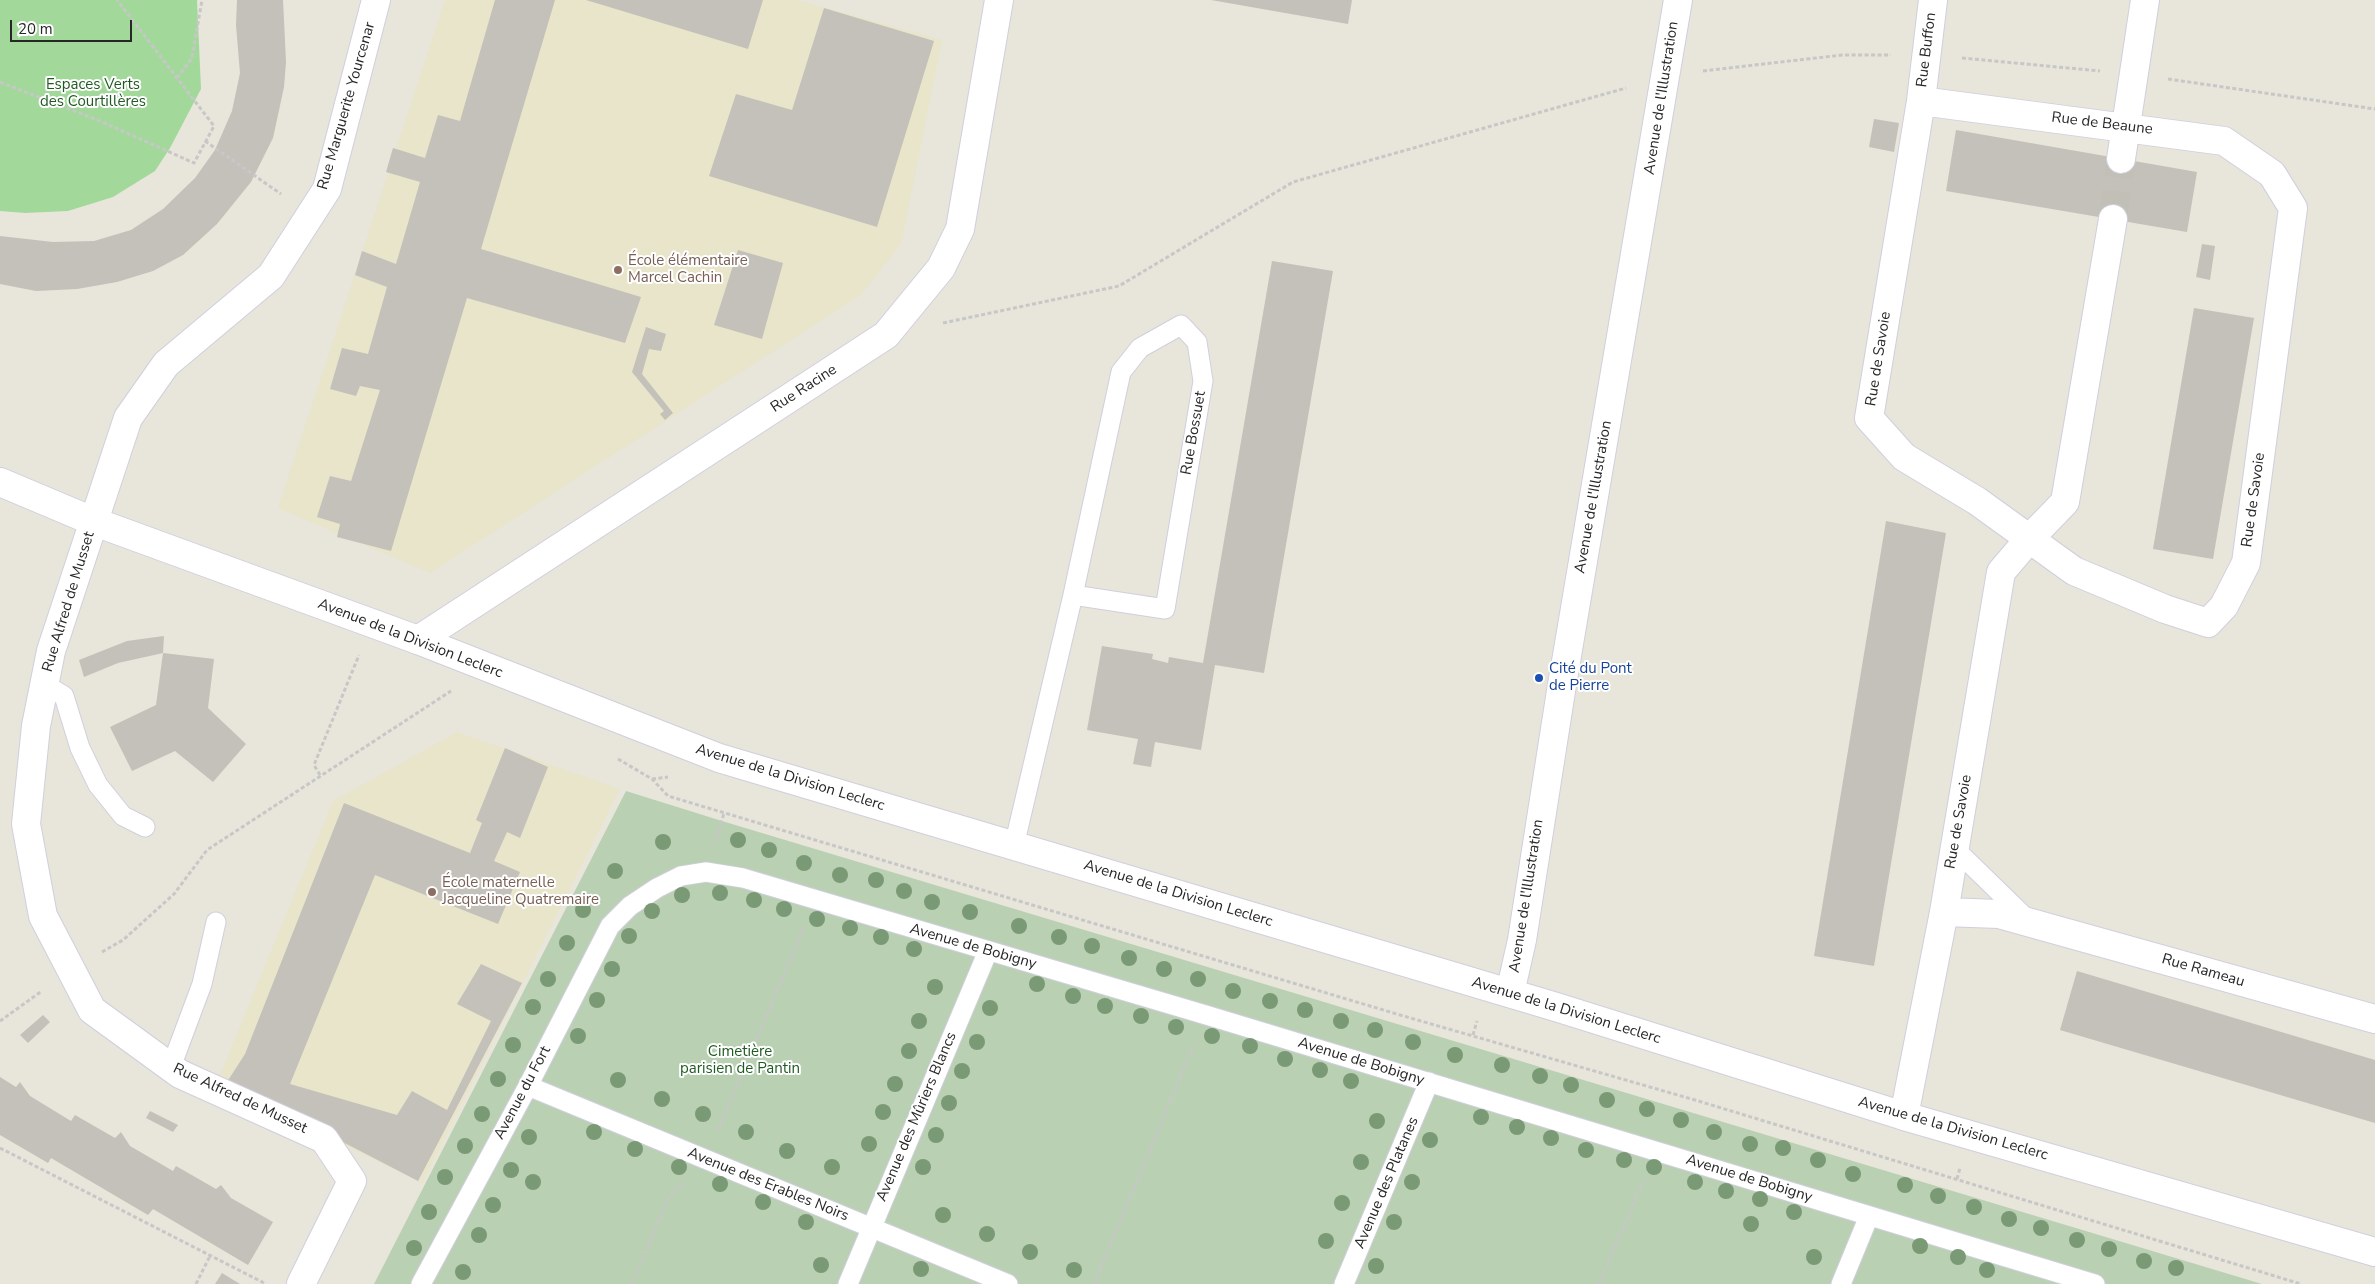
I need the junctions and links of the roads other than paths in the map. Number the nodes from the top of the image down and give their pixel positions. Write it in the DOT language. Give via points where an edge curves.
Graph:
graph roads {
  1 [pos="376,0"];
  2 [pos="999,0"];
  3 [pos="1678,0"];
  4 [pos="1933,0"];
  5 [pos="2145,0"];
  6 [pos="1921,101"];
  7 [pos="2127,127"];
  8 [pos="2121,159"];
  9 [pos="2272,174"];
  10 [pos="2113,219"];
  11 [pos="0,482"];
  12 [pos="95,522"];
  13 [pos="2030,538"];
  14 [pos="1073,595"];
  15 [pos="418,640"];
  16 [pos="44,684"];
  17 [pos="145,827"];
  18 [pos="1014,846"];
  19 [pos="1955,849"];
  20 [pos="630,906"];
  21 [pos="1944,912"];
  22 [pos="216,922"];
  23 [pos="2032,923"];
  24 [pos="988,951"];
  25 [pos="1510,994"];
  26 [pos="2375,1019"];
  27 [pos="171,1067"];
  28 [pos="1429,1082"];
  29 [pos="528,1086"];
  30 [pos="1904,1116"];
  31 [pos="1870,1216"];
  32 [pos="871,1227"];
  33 [pos="2375,1252"];
  34 [pos="300,1284"];
  35 [pos="421,1284"];
  36 [pos="848,1284"];
  37 [pos="1008,1284"];
  38 [pos="1344,1284"];
  39 [pos="1841,1284"];
  40 [pos="2095,1284"];
  1 -- 12 [label="street, Rue Marguerite Yourcenar" via="327,189 271,276 166,364 128,418"];
  2 -- 15 [label="street, Rue Racine" via="960,229 941,268 886,335"];
  3 -- 25 [label="street, Avenue de l'Illustration" via="1522,940"];
  4 -- 6 [label="street, Rue Buffon"];
  5 -- 7 [label="street"];
  6 -- 7 [label="street, Rue de Beaune"];
  6 -- 13 [label="street, Rue de Savoie" via="1869,418 1904,457"];
  7 -- 8 [label="street"];
  7 -- 9 [label="street, Rue de Beaune" via="2224,141"];
  9 -- 13 [label="street, Rue de Savoie" via="2294,208 2246,563 2224,606 2208,623 2165,609 2074,571"];
  10 -- 13 [label="street, Rue de Savoie" via="2065,502"];
  11 -- 12 [label="street, Avenue de la Division Leclerc"];
  12 -- 15 [label="street, Avenue de la Division Leclerc"];
  12 -- 16 [label="street, Rue Alfred de Musset" via="51,651"];
  13 -- 19 [label="street, Rue de Savoie" via="2001,572"];
  14 -- 14 [label="lane, Rue Bossuet" via="1121,372 1140,348 1181,326 1197,342 1203,381 1165,609"];
  14 -- 18 [label="lane, Rue Bossuet"];
  15 -- 18 [label="street, Avenue de la Division Leclerc" via="719,758"];
  16 -- 17 [label="lane" via="64,696 80,748 98,785 123,816"];
  16 -- 27 [label="street, Rue Alfred de Musset" via="36,726 26,824 43,916 92,1010"];
  18 -- 25 [label="street, Avenue de la Division Leclerc"];
  19 -- 21 [label="street, Rue de Savoie"];
  19 -- 23 [label="lane, Rue Rameau"];
  20 -- 24 [label="lane, Avenue de Bobigny" via="681,876 706,872 744,878"];
  20 -- 29 [label="lane, Avenue du Fort" via="610,926"];
  21 -- 23 [label="street, Rue Rameau" via="1999,914"];
  21 -- 30 [label="street, Rue de Savoie"];
  22 -- 27 [label="lane" via="202,984"];
  23 -- 26 [label="street, Rue Rameau"];
  24 -- 28 [label="lane, Avenue de Bobigny"];
  24 -- 32 [label="lane, Avenue des Mûriers Blancs"];
  25 -- 30 [label="street, Avenue de la Division Leclerc"];
  27 -- 34 [label="street, Rue Alfred de Musset" via="180,1074 324,1139 352,1181"];
  28 -- 31 [label="lane, Avenue de Bobigny"];
  28 -- 38 [label="lane, Avenue des Platanes"];
  29 -- 32 [label="lane, Avenue des Erables Noirs"];
  29 -- 35 [label="lane, Avenue du Fort"];
  30 -- 33 [label="street, Avenue de la Division Leclerc"];
  31 -- 39 [label="lane"];
  31 -- 40 [label="lane, Avenue de Bobigny"];
  32 -- 36 [label="lane, Avenue des Mûriers Blancs"];
  32 -- 37 [label="lane, Avenue des Erables Noirs"];
}
